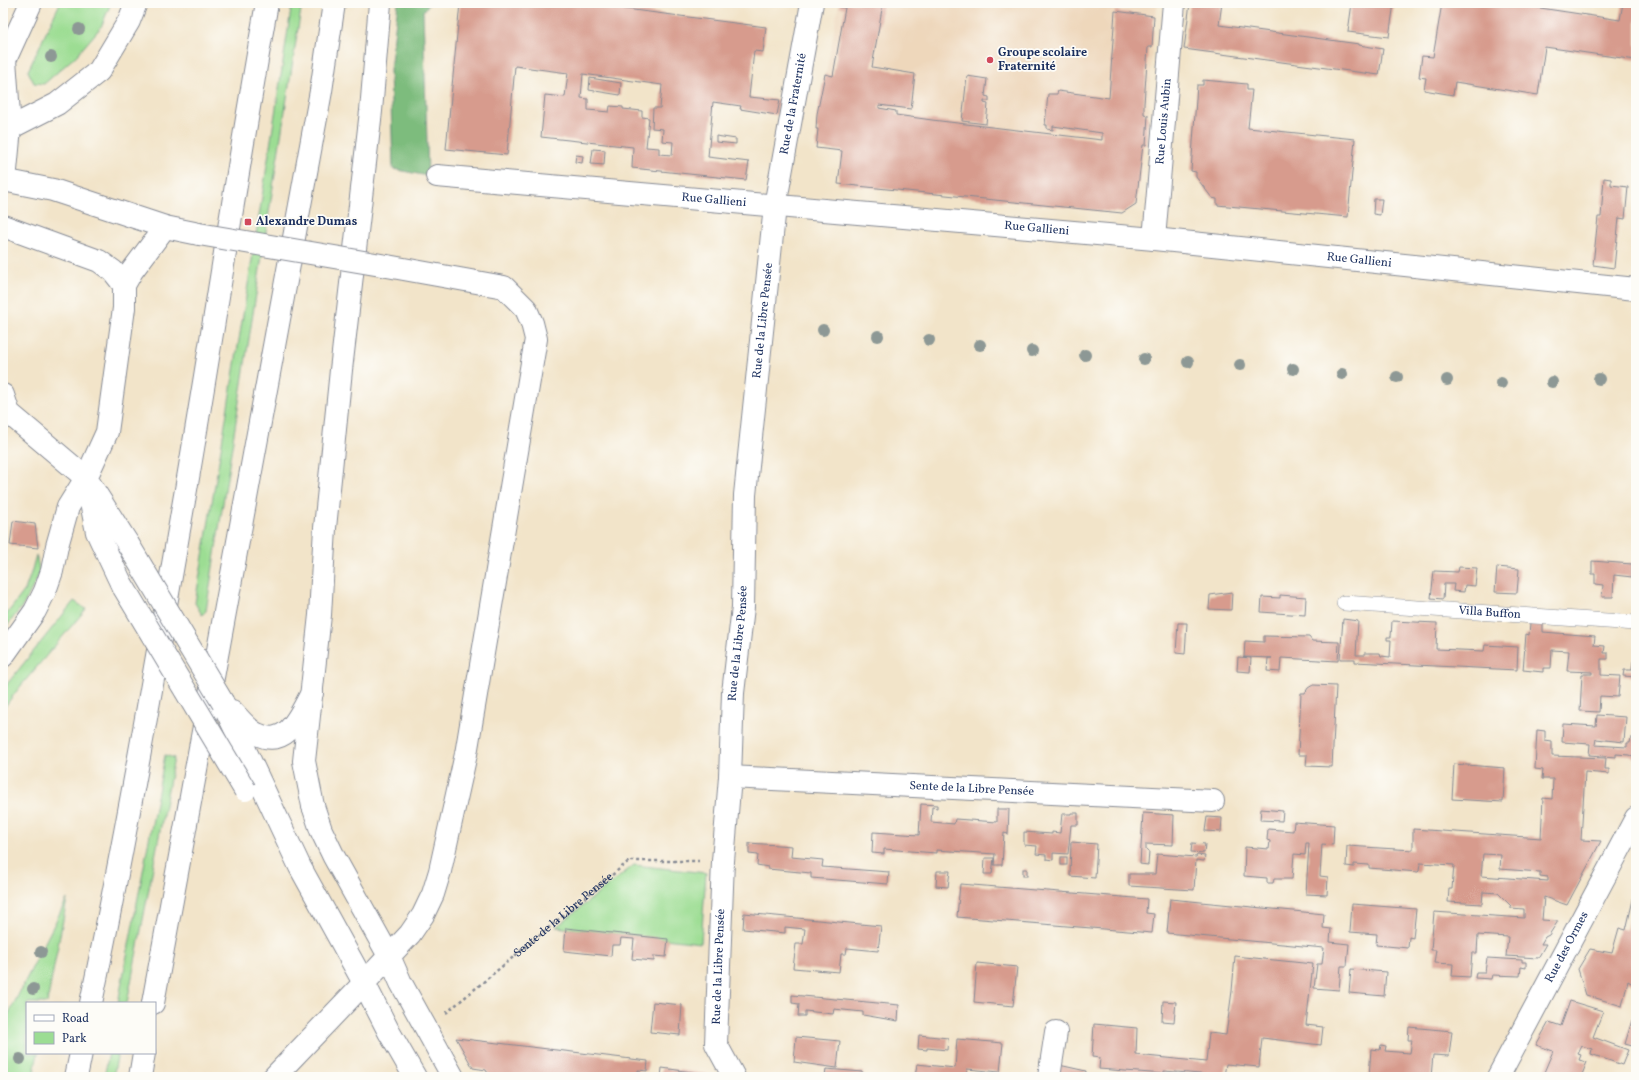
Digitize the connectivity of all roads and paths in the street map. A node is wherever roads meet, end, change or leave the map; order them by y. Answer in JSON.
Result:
{"nodes":[{"id":1,"x":31,"y":3,"type":"edge"},
{"id":2,"x":136,"y":3,"type":"edge"},
{"id":3,"x":267,"y":3,"type":"edge"},
{"id":4,"x":334,"y":3,"type":"edge"},
{"id":5,"x":380,"y":3,"type":"edge"},
{"id":6,"x":812,"y":3,"type":"edge"},
{"id":7,"x":1174,"y":3,"type":"edge"},
{"id":8,"x":10,"y":128,"type":"junction"},
{"id":9,"x":437,"y":176,"type":"dead end"},
{"id":10,"x":4,"y":181,"type":"edge"},
{"id":11,"x":775,"y":206,"type":"junction"},
{"id":12,"x":3,"y":226,"type":"edge"},
{"id":13,"x":165,"y":227,"type":"junction"},
{"id":14,"x":1154,"y":239,"type":"junction"},
{"id":15,"x":124,"y":285,"type":"junction"},
{"id":16,"x":1636,"y":289,"type":"edge"},
{"id":17,"x":3,"y":396,"type":"edge"},
{"id":18,"x":86,"y":478,"type":"junction"},
{"id":19,"x":1344,"y":603,"type":"dead end"},
{"id":20,"x":1636,"y":622,"type":"edge"},
{"id":21,"x":3,"y":656,"type":"edge"},
{"id":22,"x":312,"y":693,"type":"junction"},
{"id":23,"x":223,"y":702,"type":"junction"},
{"id":24,"x":730,"y":777,"type":"junction"},
{"id":25,"x":1213,"y":801,"type":"dead end"},
{"id":26,"x":1636,"y":818,"type":"edge"},
{"id":27,"x":723,"y":861,"type":"junction"},
{"id":28,"x":300,"y":867,"type":"junction"},
{"id":29,"x":389,"y":956,"type":"junction"},
{"id":30,"x":364,"y":983,"type":"junction"},
{"id":31,"x":91,"y":1002,"type":"edge"},
{"id":32,"x":153,"y":1002,"type":"edge"},
{"id":33,"x":426,"y":1027,"type":"junction"},
{"id":34,"x":1056,"y":1032,"type":"dead end"},
{"id":35,"x":81,"y":1054,"type":"edge"},
{"id":36,"x":144,"y":1054,"type":"edge"},
{"id":37,"x":76,"y":1077,"type":"edge"},
{"id":38,"x":140,"y":1077,"type":"edge"},
{"id":39,"x":274,"y":1077,"type":"edge"},
{"id":40,"x":415,"y":1077,"type":"edge"},
{"id":41,"x":453,"y":1077,"type":"edge"},
{"id":42,"x":734,"y":1077,"type":"edge"},
{"id":43,"x":1049,"y":1077,"type":"edge"},
{"id":44,"x":1498,"y":1077,"type":"edge"}],
"edges":[{"from":1,"to":8,"type":"main road"},
{"from":2,"to":8,"type":"main road"},
{"from":3,"to":31,"type":"main road"},
{"from":4,"to":32,"type":"main road"},
{"from":5,"to":22,"type":"main road"},
{"from":6,"to":11,"type":"main road","name":"Rue de la Fraternité"},
{"from":7,"to":14,"type":"main road","name":"Rue Louis Aubin"},
{"from":8,"to":10,"type":"main road"},
{"from":9,"to":11,"type":"main road","name":"Rue Gallieni"},
{"from":10,"to":13,"type":"main road"},
{"from":11,"to":14,"type":"main road","name":"Rue Gallieni"},
{"from":11,"to":24,"type":"main road","name":"Rue de la Libre Pensée"},
{"from":12,"to":15,"type":"main road"},
{"from":13,"to":15,"type":"main road"},
{"from":13,"to":29,"type":"main road","bridge":true},
{"from":14,"to":16,"type":"main road","name":"Rue Gallieni"},
{"from":15,"to":18,"type":"main road"},
{"from":17,"to":18,"type":"main road"},
{"from":18,"to":21,"type":"main road"},
{"from":18,"to":23,"type":"main road","bridge":true},
{"from":18,"to":28,"type":"main road","bridge":true},
{"from":19,"to":20,"type":"lane","name":"Villa Buffon"},
{"from":22,"to":23,"type":"main road"},
{"from":22,"to":29,"type":"main road"},
{"from":23,"to":28,"type":"main road"},
{"from":24,"to":25,"type":"main road","name":"Sente de la Libre Pensée"},
{"from":24,"to":27,"type":"main road","name":"Rue de la Libre Pensée"},
{"from":26,"to":44,"type":"main road","name":"Rue des Ormes"},
{"from":27,"to":33,"type":"path","name":"Sente de la Libre Pensée"},
{"from":27,"to":42,"type":"main road","name":"Rue de la Libre Pensée"},
{"from":28,"to":30,"type":"main road"},
{"from":29,"to":30,"type":"main road"},
{"from":29,"to":33,"type":"main road"},
{"from":30,"to":39,"type":"main road"},
{"from":30,"to":40,"type":"main road"},
{"from":33,"to":41,"type":"main road"},
{"from":34,"to":43,"type":"main road"},
{"from":35,"to":37,"type":"main road"},
{"from":36,"to":38,"type":"main road"}]}
